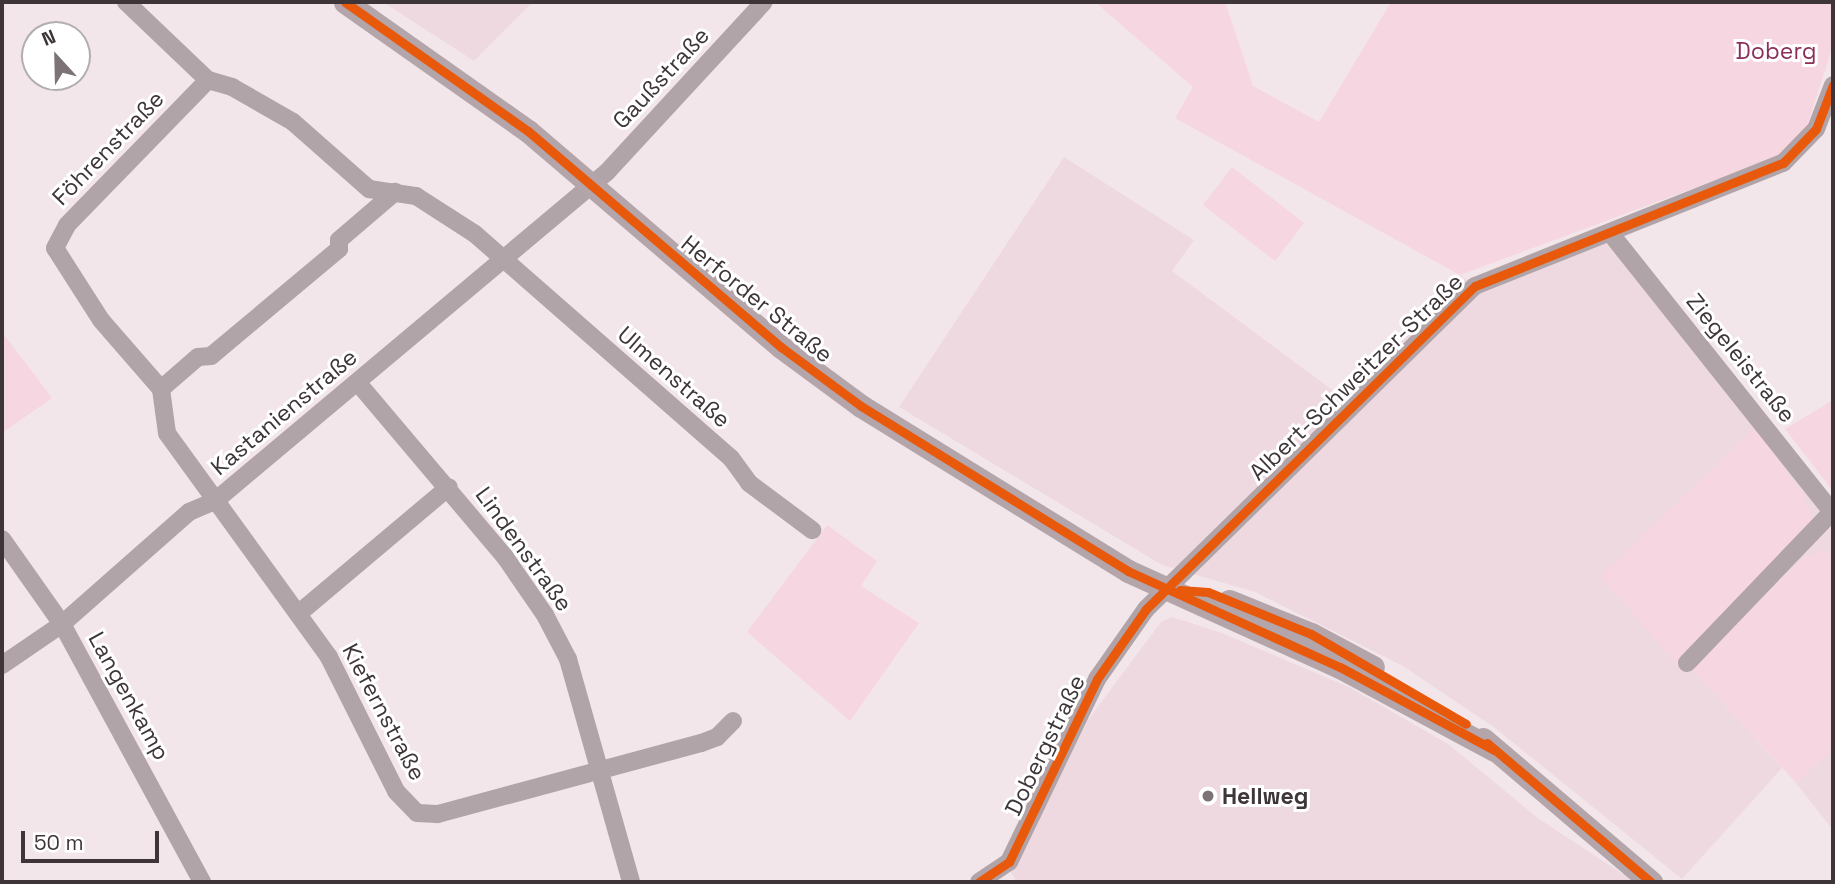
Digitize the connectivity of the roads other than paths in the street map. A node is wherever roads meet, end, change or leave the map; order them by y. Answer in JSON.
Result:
{"nodes":[{"id":1,"x":126,"y":2,"type":"edge"},
{"id":2,"x":345,"y":2,"type":"edge"},
{"id":3,"x":764,"y":2,"type":"edge"},
{"id":4,"x":208,"y":80,"type":"junction"},
{"id":5,"x":1833,"y":85,"type":"edge"},
{"id":6,"x":591,"y":185,"type":"junction"},
{"id":7,"x":395,"y":192,"type":"junction"},
{"id":8,"x":1611,"y":234,"type":"junction"},
{"id":9,"x":502,"y":262,"type":"junction"},
{"id":10,"x":358,"y":383,"type":"junction"},
{"id":11,"x":161,"y":389,"type":"junction"},
{"id":12,"x":449,"y":487,"type":"junction"},
{"id":13,"x":215,"y":501,"type":"junction"},
{"id":14,"x":1833,"y":513,"type":"edge"},
{"id":15,"x":812,"y":530,"type":"dead end"},
{"id":16,"x":2,"y":539,"type":"edge"},
{"id":17,"x":1170,"y":590,"type":"junction"},
{"id":18,"x":298,"y":614,"type":"junction"},
{"id":19,"x":62,"y":624,"type":"junction"},
{"id":20,"x":1687,"y":663,"type":"dead end"},
{"id":21,"x":2,"y":665,"type":"edge"},
{"id":22,"x":733,"y":721,"type":"dead end"},
{"id":23,"x":601,"y":772,"type":"junction"},
{"id":24,"x":202,"y":882,"type":"edge"},
{"id":25,"x":631,"y":882,"type":"edge"},
{"id":26,"x":979,"y":882,"type":"edge"},
{"id":27,"x":1651,"y":882,"type":"edge"}],
"edges":[{"from":1,"to":4,"type":"street"},
{"from":2,"to":6,"type":"main road","name":"Herforder Straße"},
{"from":3,"to":6,"type":"street","name":"Gaußstraße"},
{"from":4,"to":7,"type":"street"},
{"from":4,"to":11,"type":"street","name":"Föhrenstraße"},
{"from":5,"to":8,"type":"street","name":"Albert-Schweitzer-Straße"},
{"from":6,"to":9,"type":"street","name":"Kastanienstraße"},
{"from":6,"to":17,"type":"main road","name":"Herforder Straße"},
{"from":7,"to":9,"type":"street"},
{"from":7,"to":11,"type":"street"},
{"from":8,"to":14,"type":"street","name":"Ziegeleistraße"},
{"from":8,"to":17,"type":"street","name":"Albert-Schweitzer-Straße"},
{"from":9,"to":10,"type":"street","name":"Kastanienstraße"},
{"from":9,"to":15,"type":"street","name":"Ulmenstraße"},
{"from":10,"to":12,"type":"street","name":"Lindenstraße"},
{"from":10,"to":13,"type":"street","name":"Kastanienstraße"},
{"from":11,"to":13,"type":"street"},
{"from":12,"to":18,"type":"street"},
{"from":12,"to":23,"type":"street","name":"Lindenstraße"},
{"from":13,"to":18,"type":"street","name":"Kiefernstraße"},
{"from":13,"to":19,"type":"street","name":"Kastanienstraße"},
{"from":14,"to":20,"type":"street","name":"Ziegeleistraße"},
{"from":16,"to":19,"type":"street","name":"Langenkamp"},
{"from":17,"to":26,"type":"street","name":"Dobergstraße"},
{"from":17,"to":27,"type":"main road","name":"Herforder Straße"},
{"from":18,"to":23,"type":"street","name":"Kiefernstraße"},
{"from":19,"to":21,"type":"street","name":"Kastanienstraße"},
{"from":19,"to":24,"type":"street","name":"Langenkamp"},
{"from":22,"to":23,"type":"street"},
{"from":23,"to":25,"type":"street","name":"Lindenstraße"}]}
